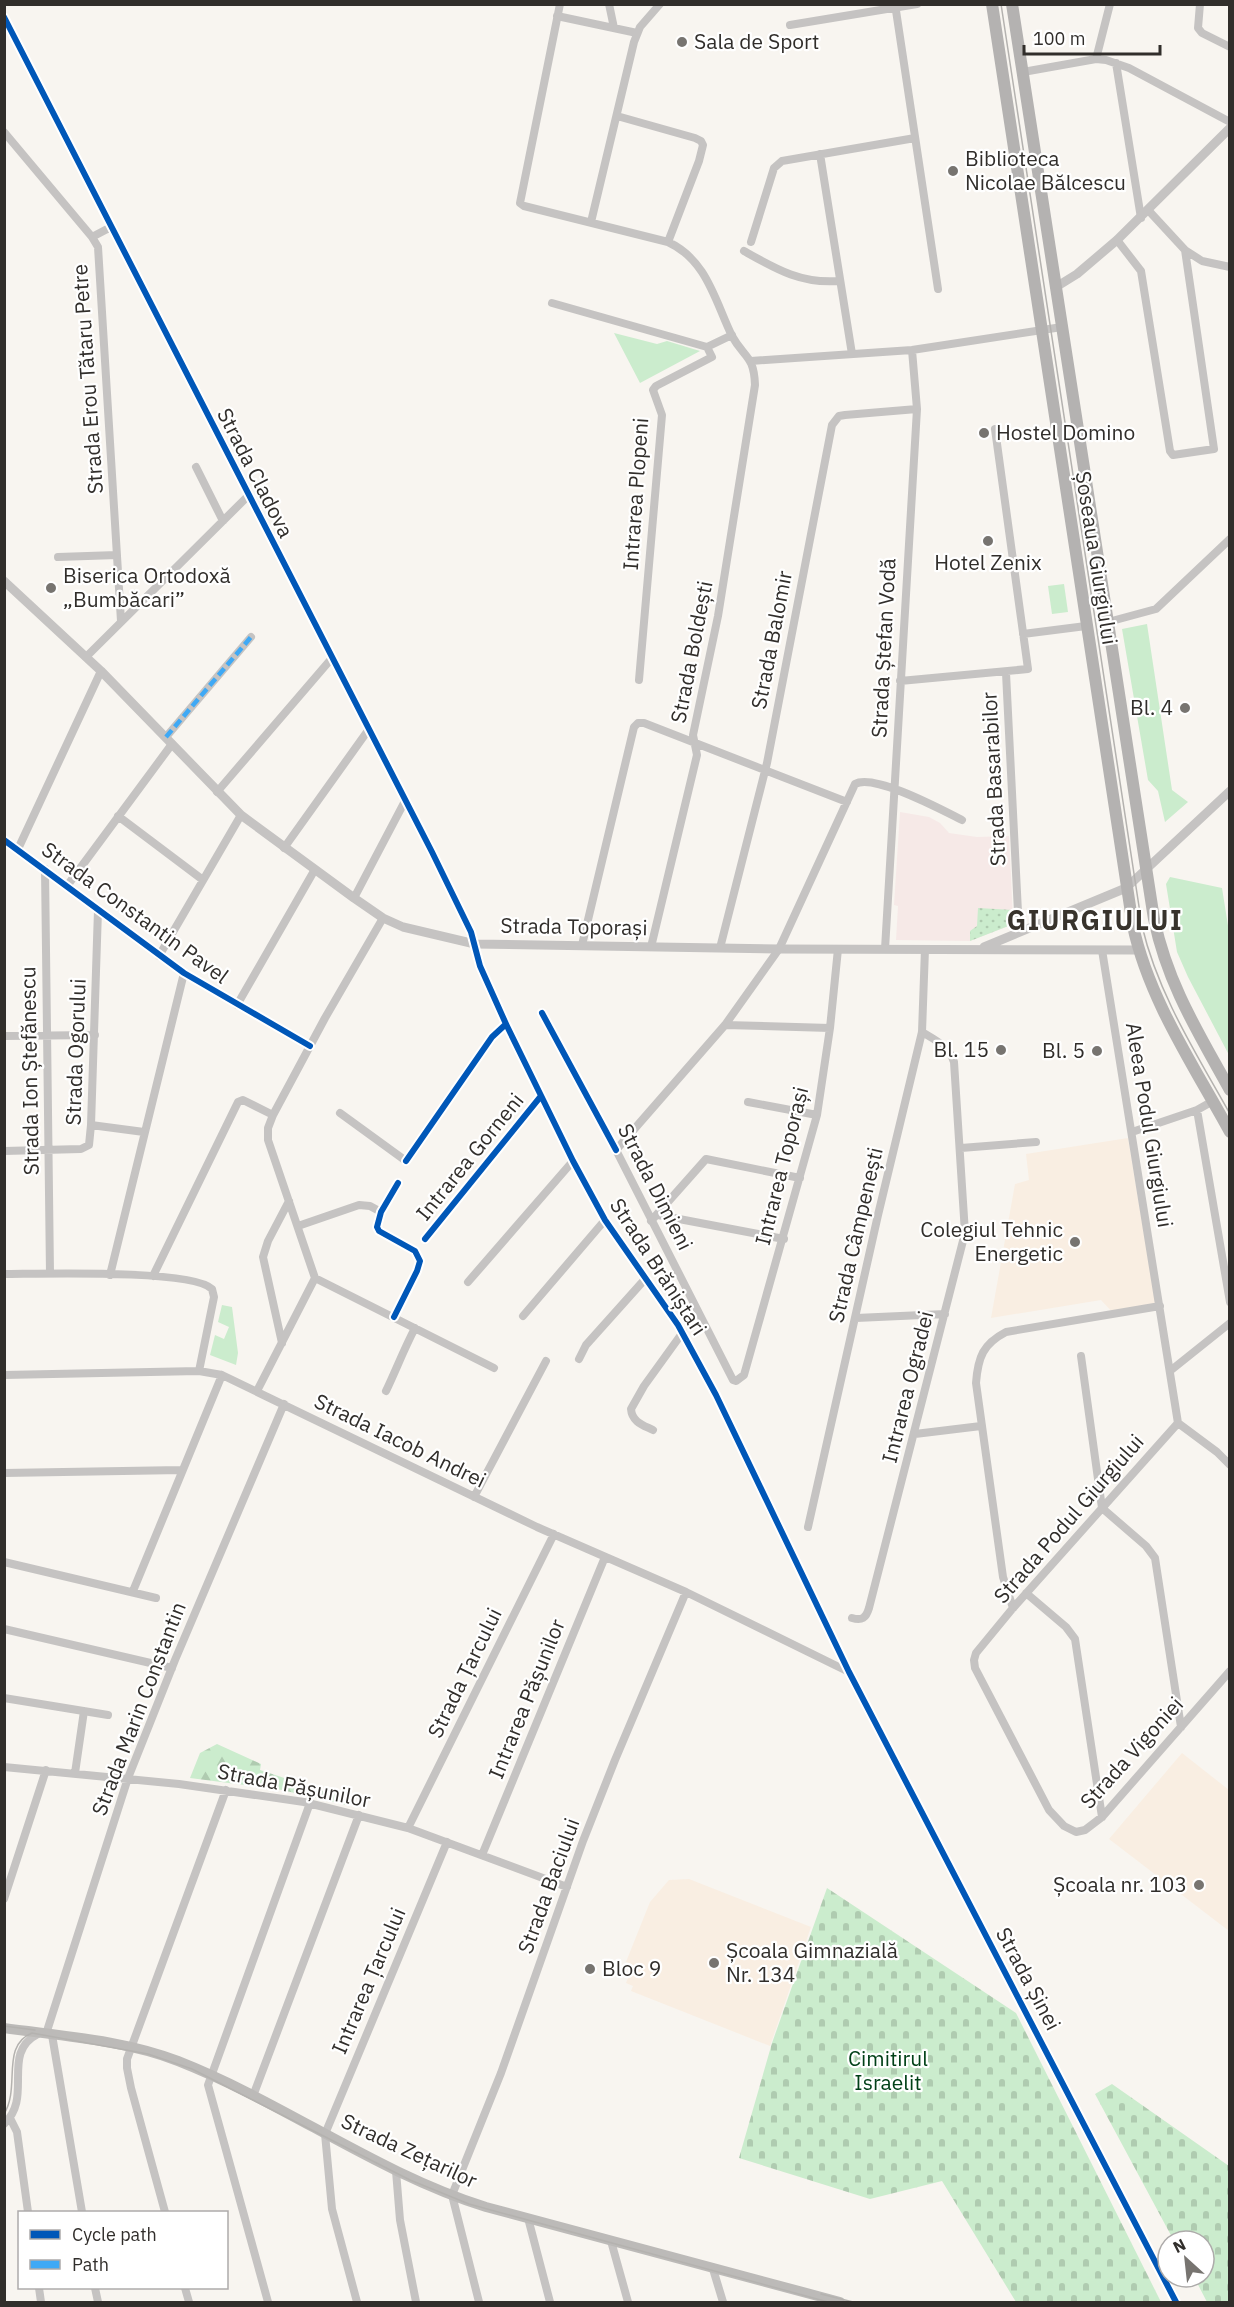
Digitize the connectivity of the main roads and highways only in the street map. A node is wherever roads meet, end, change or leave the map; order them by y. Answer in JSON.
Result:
{"nodes":[{"id":1,"x":992,"y":4,"type":"edge"},
{"id":2,"x":1012,"y":4,"type":"edge"},
{"id":3,"x":1230,"y":1090,"type":"edge"},
{"id":4,"x":1230,"y":1132,"type":"edge"},
{"id":5,"x":4,"y":2028,"type":"edge"},
{"id":6,"x":840,"y":2302,"type":"edge"}],
"edges":[{"from":1,"to":4,"type":"main road","name":"Șoseaua Giurgiului"},
{"from":2,"to":3,"type":"main road","name":"Șoseaua Giurgiului"},
{"from":5,"to":6,"type":"main road","name":"Strada Zețarilor"}]}
